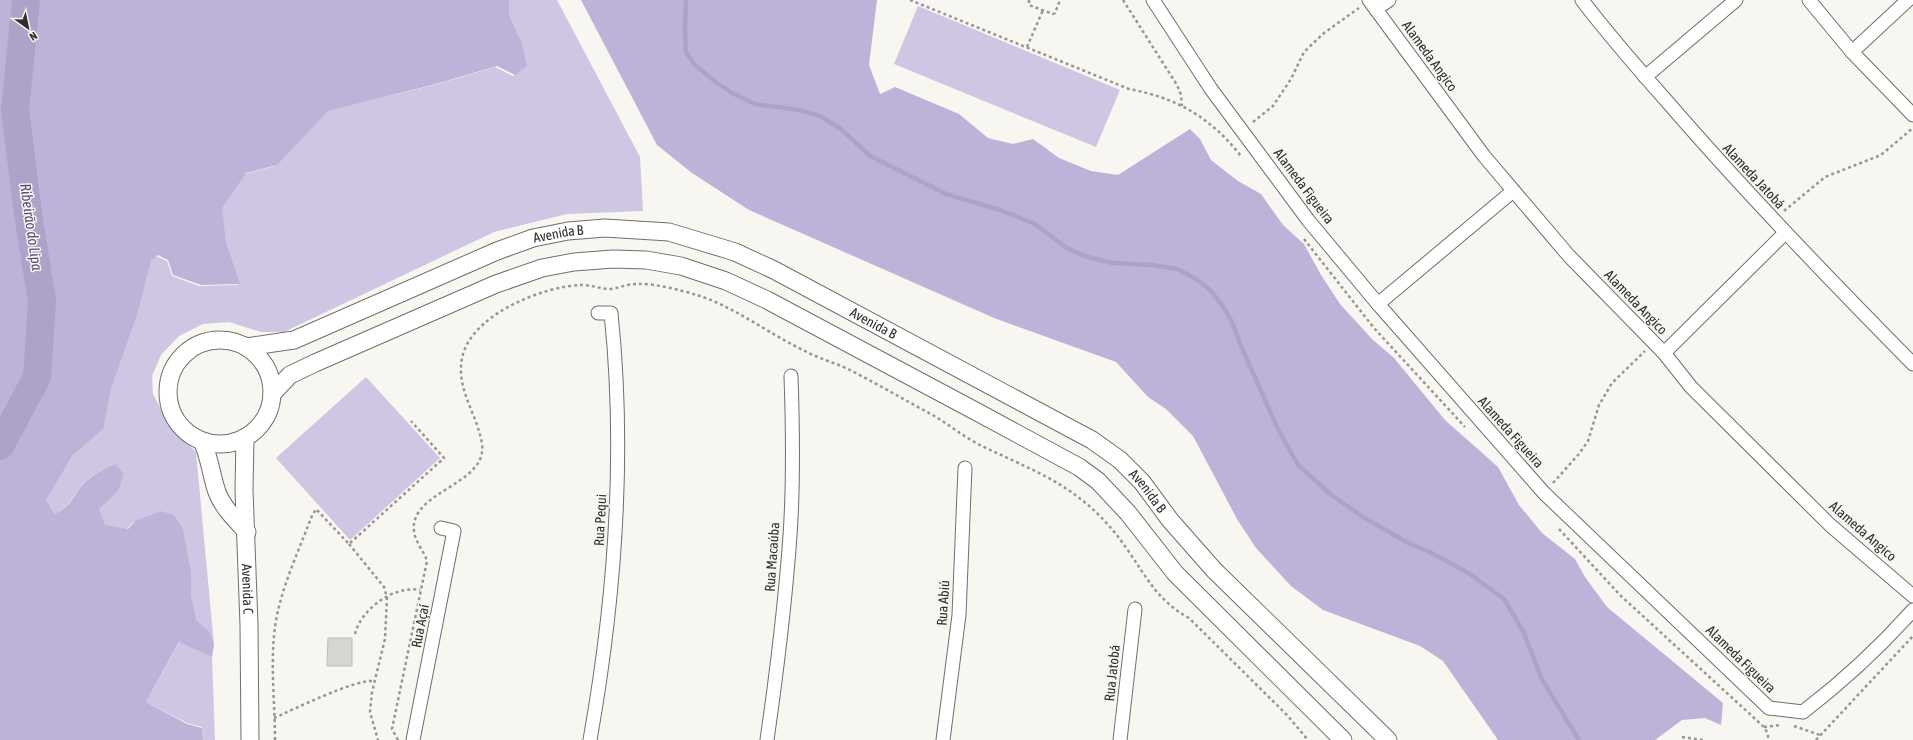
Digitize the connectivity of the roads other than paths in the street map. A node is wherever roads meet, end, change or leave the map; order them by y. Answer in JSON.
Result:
{"nodes":[{"id":1,"x":1153,"y":0,"type":"edge"},
{"id":2,"x":1388,"y":0,"type":"edge"},
{"id":3,"x":1582,"y":0,"type":"edge"},
{"id":4,"x":1736,"y":0,"type":"edge"},
{"id":5,"x":1808,"y":0,"type":"edge"},
{"id":6,"x":1908,"y":0,"type":"edge"},
{"id":7,"x":1372,"y":3,"type":"edge"},
{"id":8,"x":1852,"y":52,"type":"junction"},
{"id":9,"x":1645,"y":77,"type":"junction"},
{"id":10,"x":1912,"y":112,"type":"edge"},
{"id":11,"x":1513,"y":191,"type":"junction"},
{"id":12,"x":1785,"y":233,"type":"junction"},
{"id":13,"x":1378,"y":304,"type":"junction"},
{"id":14,"x":598,"y":313,"type":"dead end"},
{"id":15,"x":246,"y":347,"type":"junction"},
{"id":16,"x":1664,"y":354,"type":"junction"},
{"id":17,"x":1913,"y":364,"type":"edge"},
{"id":18,"x":791,"y":376,"type":"dead end"},
{"id":19,"x":272,"y":394,"type":"junction"},
{"id":20,"x":245,"y":438,"type":"junction"},
{"id":21,"x":202,"y":441,"type":"junction"},
{"id":22,"x":965,"y":468,"type":"dead end"},
{"id":23,"x":441,"y":528,"type":"dead end"},
{"id":24,"x":247,"y":532,"type":"junction"},
{"id":25,"x":1913,"y":596,"type":"edge"},
{"id":26,"x":1135,"y":609,"type":"dead end"},
{"id":27,"x":1913,"y":610,"type":"edge"},
{"id":28,"x":250,"y":740,"type":"edge"},
{"id":29,"x":413,"y":740,"type":"edge"},
{"id":30,"x":590,"y":740,"type":"edge"},
{"id":31,"x":767,"y":740,"type":"edge"},
{"id":32,"x":943,"y":740,"type":"edge"},
{"id":33,"x":1120,"y":740,"type":"edge"},
{"id":34,"x":1342,"y":740,"type":"edge"},
{"id":35,"x":1388,"y":740,"type":"edge"}],
"edges":[{"from":1,"to":13,"type":"street","name":"Alameda Figueira"},
{"from":2,"to":7,"type":"street"},
{"from":3,"to":9,"type":"street","name":"Alameda Jatobá"},
{"from":4,"to":9,"type":"street"},
{"from":5,"to":8,"type":"street"},
{"from":6,"to":8,"type":"street"},
{"from":7,"to":11,"type":"street","name":"Alameda Angico"},
{"from":8,"to":10,"type":"street"},
{"from":9,"to":12,"type":"street","name":"Alameda Jatobá"},
{"from":11,"to":13,"type":"street"},
{"from":11,"to":16,"type":"street","name":"Alameda Angico"},
{"from":12,"to":16,"type":"street"},
{"from":12,"to":17,"type":"street","name":"Alameda Jatobá"},
{"from":13,"to":27,"type":"street","name":"Alameda Figueira"},
{"from":14,"to":30,"type":"street","name":"Rua Pequi"},
{"from":15,"to":19,"type":"street"},
{"from":15,"to":21,"type":"street"},
{"from":15,"to":35,"type":"street","name":"Avenida B"},
{"from":16,"to":25,"type":"street","name":"Alameda Angico"},
{"from":18,"to":31,"type":"street","name":"Rua Macaúba"},
{"from":19,"to":20,"type":"street"},
{"from":19,"to":34,"type":"street","name":"Avenida B"},
{"from":20,"to":21,"type":"street"},
{"from":20,"to":24,"type":"street","name":"Avenida C"},
{"from":21,"to":24,"type":"street"},
{"from":22,"to":32,"type":"street","name":"Rua Abiú"},
{"from":23,"to":29,"type":"street","name":"Rua Açaí"},
{"from":24,"to":28,"type":"street","name":"Avenida C"},
{"from":26,"to":33,"type":"street","name":"Rua Jatobá"}]}
